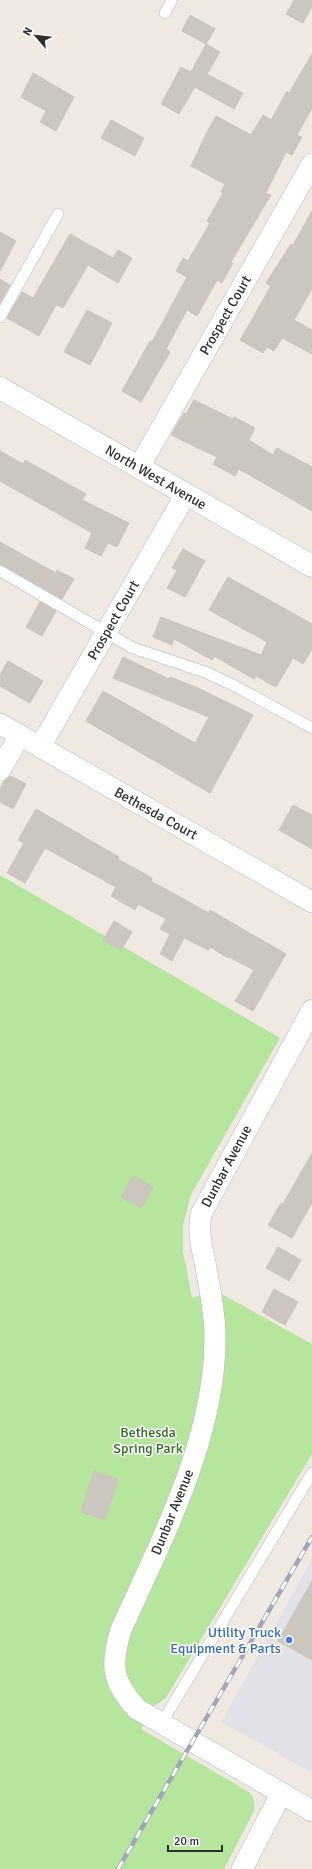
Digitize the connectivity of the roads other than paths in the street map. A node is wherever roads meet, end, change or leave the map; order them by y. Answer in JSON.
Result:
{"nodes":[{"id":1,"x":172,"y":0,"type":"edge"},
{"id":2,"x":165,"y":13,"type":"dead end"},
{"id":3,"x":312,"y":164,"type":"edge"},
{"id":4,"x":58,"y":214,"type":"dead end"},
{"id":5,"x":0,"y":316,"type":"edge"},
{"id":6,"x":0,"y":388,"type":"edge"},
{"id":7,"x":139,"y":467,"type":"junction"},
{"id":8,"x":186,"y":494,"type":"junction"},
{"id":9,"x":312,"y":564,"type":"edge"},
{"id":10,"x":0,"y":571,"type":"edge"},
{"id":11,"x":106,"y":632,"type":"junction"},
{"id":12,"x":0,"y":724,"type":"edge"},
{"id":13,"x":312,"y":728,"type":"edge"},
{"id":14,"x":20,"y":735,"type":"junction"},
{"id":15,"x":40,"y":747,"type":"junction"},
{"id":16,"x":0,"y":770,"type":"edge"},
{"id":17,"x":312,"y":902,"type":"edge"},
{"id":18,"x":312,"y":1010,"type":"edge"},
{"id":19,"x":312,"y":1474,"type":"edge"},
{"id":20,"x":161,"y":1724,"type":"junction"},
{"id":21,"x":281,"y":1794,"type":"junction"},
{"id":22,"x":312,"y":1811,"type":"edge"},
{"id":23,"x":242,"y":1869,"type":"edge"}],
"edges":[{"from":1,"to":2,"type":"lane"},
{"from":3,"to":7,"type":"street","name":"Prospect Court"},
{"from":4,"to":5,"type":"lane"},
{"from":6,"to":7,"type":"street","name":"North West Avenue"},
{"from":7,"to":8,"type":"street","name":"North West Avenue"},
{"from":8,"to":9,"type":"street","name":"North West Avenue"},
{"from":8,"to":11,"type":"street","name":"Prospect Court"},
{"from":10,"to":11,"type":"lane"},
{"from":11,"to":13,"type":"lane"},
{"from":11,"to":15,"type":"street","name":"Prospect Court"},
{"from":12,"to":14,"type":"street","name":"Bethesda Court"},
{"from":14,"to":15,"type":"street","name":"Bethesda Court"},
{"from":14,"to":16,"type":"street"},
{"from":15,"to":17,"type":"street","name":"Bethesda Court"},
{"from":18,"to":20,"type":"street","name":"Dunbar Avenue"},
{"from":19,"to":20,"type":"lane"},
{"from":20,"to":21,"type":"street","name":"Dunbar Avenue"},
{"from":21,"to":22,"type":"street","name":"Dunbar Avenue"},
{"from":21,"to":23,"type":"street"}]}
